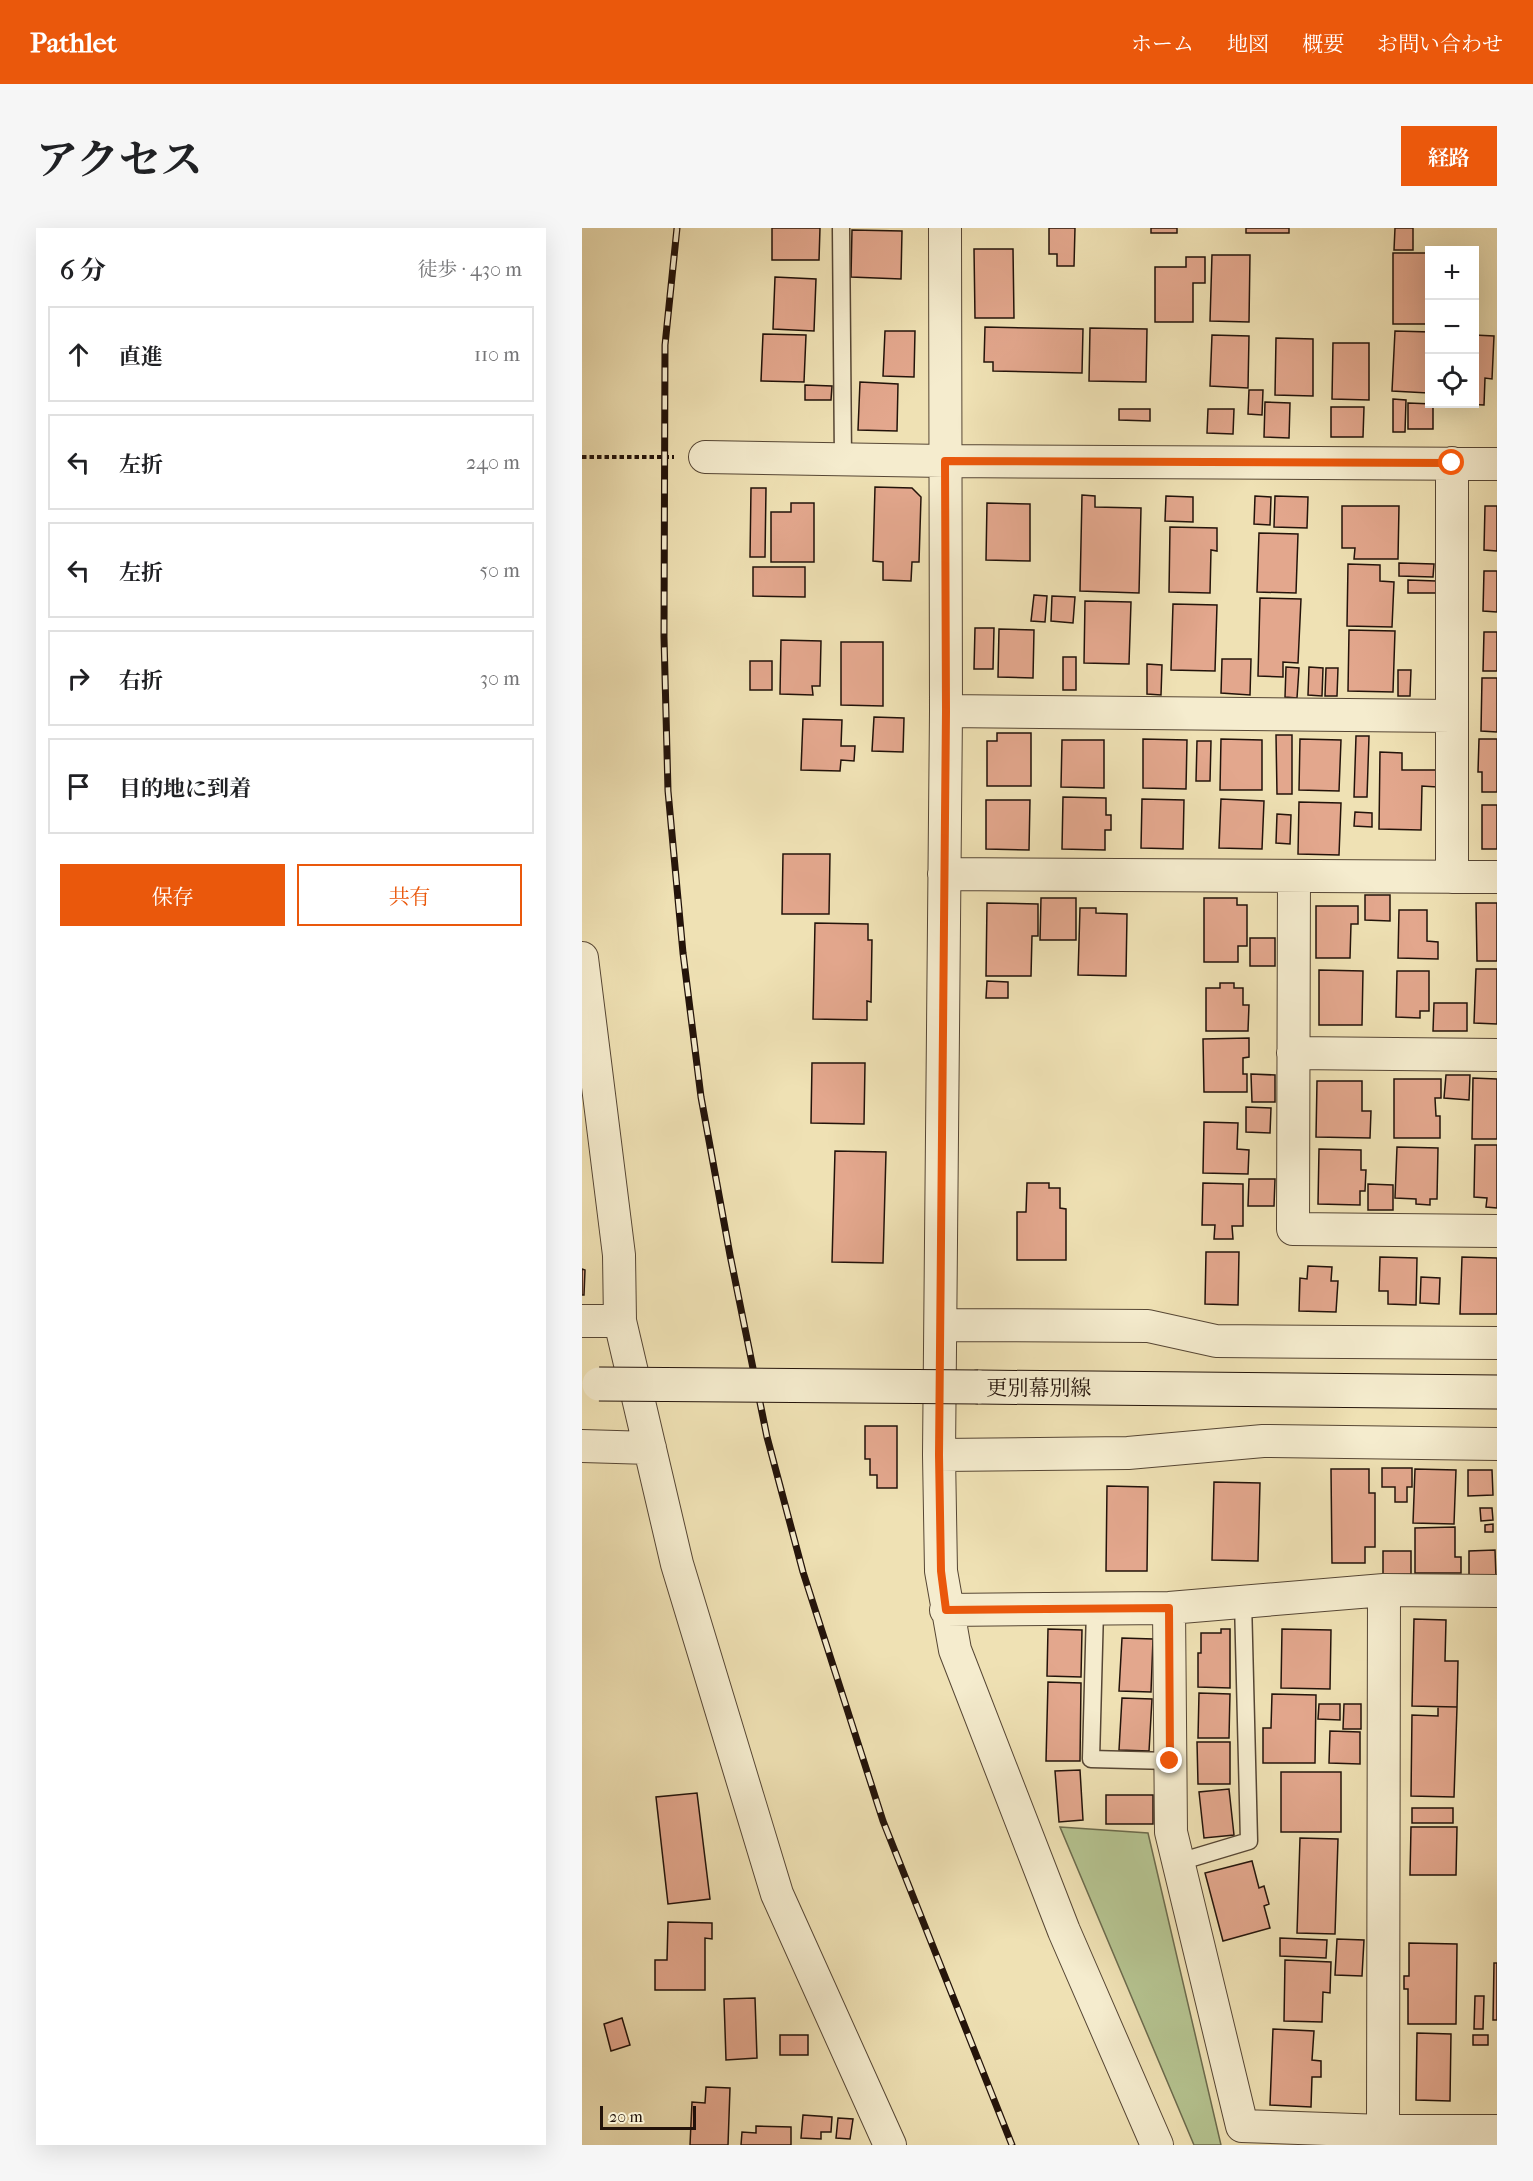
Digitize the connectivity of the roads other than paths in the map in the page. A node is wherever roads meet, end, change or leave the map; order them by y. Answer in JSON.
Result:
{"nodes":[{"id":1,"x":842,"y":228,"type":"edge"},
{"id":2,"x":945,"y":228,"type":"edge"},
{"id":3,"x":705,"y":457,"type":"road end"},
{"id":4,"x":843,"y":459,"type":"junction"},
{"id":5,"x":945,"y":461,"type":"junction"},
{"id":6,"x":1452,"y":463,"type":"junction"},
{"id":7,"x":1497,"y":464,"type":"edge"},
{"id":8,"x":946,"y":711,"type":"junction"},
{"id":9,"x":1451,"y":716,"type":"junction"},
{"id":10,"x":944,"y":874,"type":"junction"},
{"id":11,"x":1294,"y":876,"type":"junction"},
{"id":12,"x":1497,"y":876,"type":"edge"},
{"id":13,"x":1452,"y":877,"type":"junction"},
{"id":14,"x":582,"y":958,"type":"edge"},
{"id":15,"x":1293,"y":1053,"type":"junction"},
{"id":16,"x":1497,"y":1055,"type":"edge"},
{"id":17,"x":1497,"y":1231,"type":"edge"},
{"id":18,"x":582,"y":1321,"type":"edge"},
{"id":19,"x":620,"y":1321,"type":"junction"},
{"id":20,"x":941,"y":1325,"type":"junction"},
{"id":21,"x":1497,"y":1343,"type":"edge"},
{"id":22,"x":590,"y":1384,"type":"edge"},
{"id":23,"x":1497,"y":1392,"type":"edge"},
{"id":24,"x":1497,"y":1444,"type":"edge"},
{"id":25,"x":582,"y":1446,"type":"edge"},
{"id":26,"x":650,"y":1448,"type":"junction"},
{"id":27,"x":939,"y":1455,"type":"junction"},
{"id":28,"x":1384,"y":1590,"type":"junction"},
{"id":29,"x":1497,"y":1590,"type":"edge"},
{"id":30,"x":1243,"y":1601,"type":"junction"},
{"id":31,"x":1169,"y":1608,"type":"junction"},
{"id":32,"x":1095,"y":1609,"type":"junction"},
{"id":33,"x":946,"y":1610,"type":"junction"},
{"id":34,"x":1170,"y":1761,"type":"junction"},
{"id":35,"x":1179,"y":1862,"type":"junction"},
{"id":36,"x":1383,"y":2131,"type":"junction"},
{"id":37,"x":1497,"y":2131,"type":"edge"},
{"id":38,"x":890,"y":2145,"type":"edge"},
{"id":39,"x":1156,"y":2145,"type":"edge"}],
"edges":[{"from":1,"to":4,"type":"lane"},
{"from":2,"to":5,"type":"street"},
{"from":3,"to":4,"type":"street"},
{"from":4,"to":5,"type":"street"},
{"from":5,"to":6,"type":"street"},
{"from":5,"to":8,"type":"street"},
{"from":6,"to":7,"type":"street"},
{"from":6,"to":9,"type":"street"},
{"from":8,"to":9,"type":"street"},
{"from":8,"to":10,"type":"street"},
{"from":9,"to":13,"type":"street"},
{"from":10,"to":11,"type":"street"},
{"from":10,"to":20,"type":"street"},
{"from":11,"to":13,"type":"street"},
{"from":11,"to":15,"type":"street"},
{"from":12,"to":13,"type":"street"},
{"from":14,"to":19,"type":"street"},
{"from":15,"to":16,"type":"street"},
{"from":15,"to":17,"type":"street"},
{"from":18,"to":19,"type":"street"},
{"from":19,"to":26,"type":"street"},
{"from":20,"to":21,"type":"street"},
{"from":20,"to":27,"type":"street"},
{"from":22,"to":23,"type":"main road","name":"更別幕別線","bridge":true},
{"from":24,"to":27,"type":"street"},
{"from":25,"to":26,"type":"street"},
{"from":26,"to":38,"type":"street"},
{"from":27,"to":33,"type":"street"},
{"from":28,"to":29,"type":"street"},
{"from":28,"to":30,"type":"street"},
{"from":28,"to":36,"type":"street"},
{"from":30,"to":31,"type":"street"},
{"from":30,"to":35,"type":"lane"},
{"from":31,"to":32,"type":"street"},
{"from":31,"to":34,"type":"street"},
{"from":32,"to":33,"type":"street"},
{"from":32,"to":34,"type":"lane"},
{"from":33,"to":39,"type":"street"},
{"from":34,"to":35,"type":"street"},
{"from":35,"to":36,"type":"street"},
{"from":36,"to":37,"type":"street"}]}
